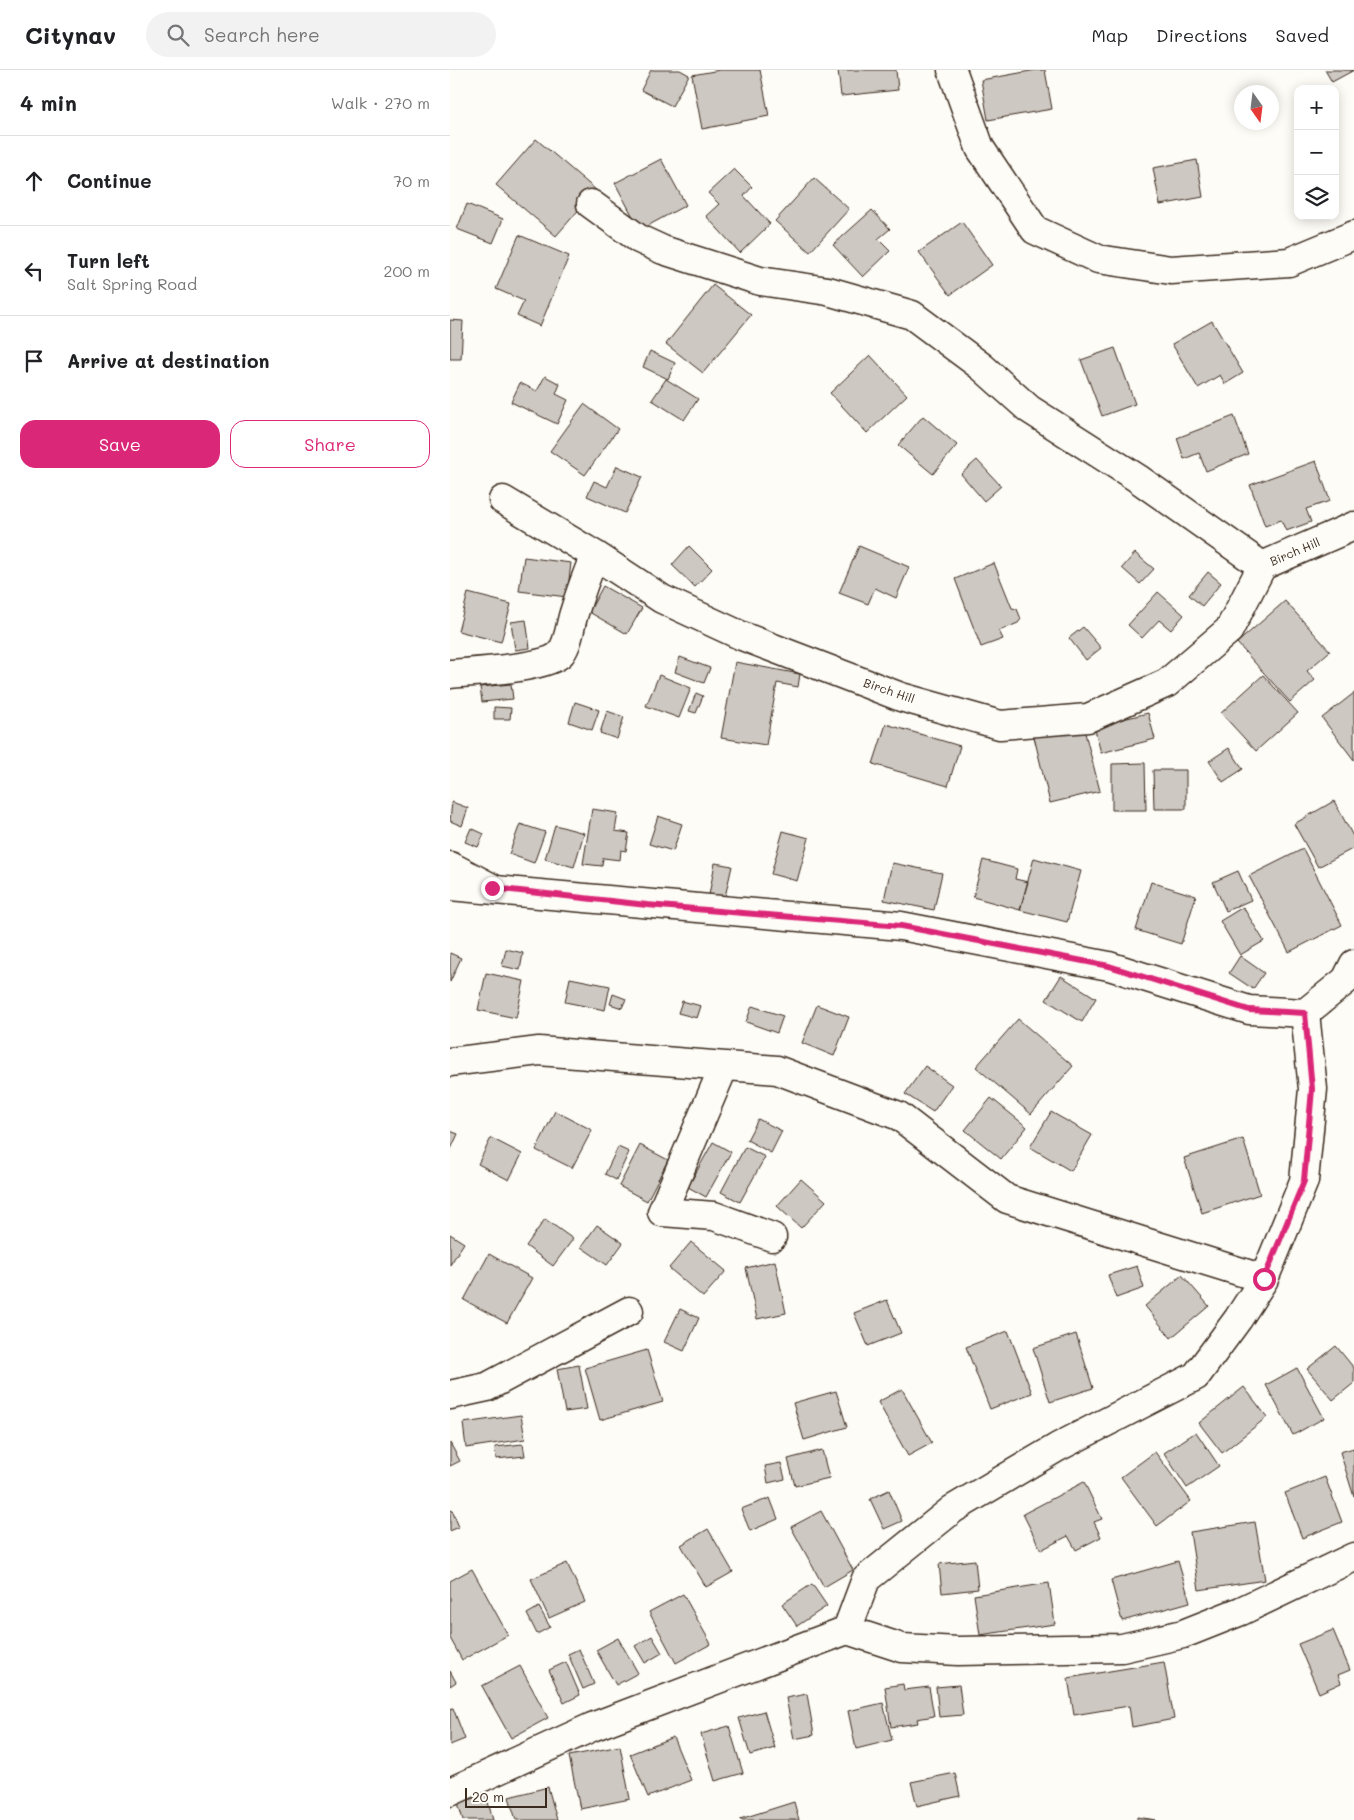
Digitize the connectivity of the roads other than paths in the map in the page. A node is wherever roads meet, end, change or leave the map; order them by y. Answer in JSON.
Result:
{"nodes":[{"id":1,"x":952,"y":70,"type":"edge"},
{"id":2,"x":590,"y":204,"type":"dead end"},
{"id":3,"x":1354,"y":235,"type":"edge"},
{"id":4,"x":503,"y":500,"type":"dead end"},
{"id":5,"x":1354,"y":526,"type":"edge"},
{"id":6,"x":594,"y":555,"type":"junction"},
{"id":7,"x":1262,"y":566,"type":"junction"},
{"id":8,"x":450,"y":674,"type":"edge"},
{"id":9,"x":450,"y":866,"type":"edge"},
{"id":10,"x":450,"y":886,"type":"edge"},
{"id":11,"x":492,"y":888,"type":"junction"},
{"id":12,"x":1354,"y":964,"type":"edge"},
{"id":13,"x":1305,"y":1013,"type":"junction"},
{"id":14,"x":450,"y":1062,"type":"edge"},
{"id":15,"x":724,"y":1066,"type":"junction"},
{"id":16,"x":772,"y":1237,"type":"dead end"},
{"id":17,"x":1264,"y":1279,"type":"junction"},
{"id":18,"x":629,"y":1311,"type":"dead end"},
{"id":19,"x":450,"y":1396,"type":"edge"},
{"id":20,"x":1354,"y":1557,"type":"edge"},
{"id":21,"x":847,"y":1630,"type":"junction"},
{"id":22,"x":450,"y":1792,"type":"edge"}],
"edges":[{"from":1,"to":3,"type":"street"},
{"from":2,"to":7,"type":"street"},
{"from":4,"to":6,"type":"street","name":"Birch Hill"},
{"from":5,"to":7,"type":"street","name":"Birch Hill"},
{"from":6,"to":7,"type":"street","name":"Birch Hill"},
{"from":6,"to":8,"type":"street"},
{"from":9,"to":11,"type":"street"},
{"from":10,"to":11,"type":"street"},
{"from":11,"to":13,"type":"street"},
{"from":12,"to":13,"type":"street"},
{"from":13,"to":17,"type":"street"},
{"from":14,"to":15,"type":"street"},
{"from":15,"to":16,"type":"street"},
{"from":15,"to":17,"type":"street"},
{"from":17,"to":21,"type":"street"},
{"from":18,"to":19,"type":"street"},
{"from":20,"to":21,"type":"street"},
{"from":21,"to":22,"type":"street"}]}
